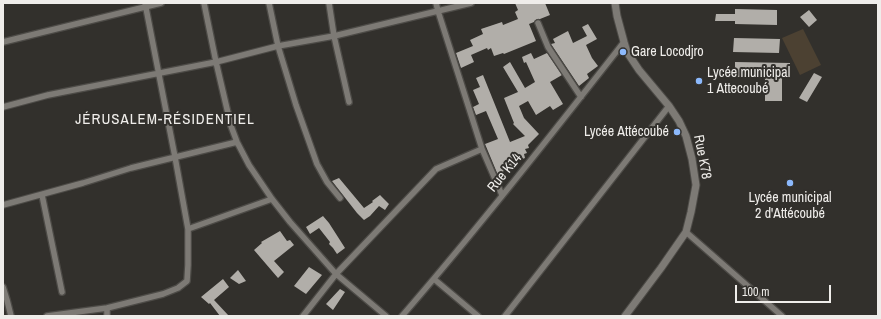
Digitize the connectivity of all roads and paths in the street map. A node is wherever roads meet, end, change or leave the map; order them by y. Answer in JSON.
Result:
{"nodes":[{"id":1,"x":161,"y":3,"type":"edge"},
{"id":2,"x":204,"y":3,"type":"edge"},
{"id":3,"x":269,"y":3,"type":"edge"},
{"id":4,"x":329,"y":3,"type":"edge"},
{"id":5,"x":436,"y":3,"type":"edge"},
{"id":6,"x":471,"y":3,"type":"edge"},
{"id":7,"x":615,"y":3,"type":"edge"},
{"id":8,"x":145,"y":5,"type":"edge"},
{"id":9,"x":438,"y":11,"type":"junction"},
{"id":10,"x":538,"y":23,"type":"dead end"},
{"id":11,"x":334,"y":36,"type":"junction"},
{"id":12,"x":3,"y":42,"type":"edge"},
{"id":13,"x":624,"y":42,"type":"junction"},
{"id":14,"x":278,"y":46,"type":"junction"},
{"id":15,"x":216,"y":62,"type":"junction"},
{"id":16,"x":158,"y":74,"type":"junction"},
{"id":17,"x":581,"y":97,"type":"junction"},
{"id":18,"x":349,"y":102,"type":"dead end"},
{"id":19,"x":3,"y":106,"type":"edge"},
{"id":20,"x":669,"y":106,"type":"junction"},
{"id":21,"x":237,"y":142,"type":"junction"},
{"id":22,"x":482,"y":148,"type":"junction"},
{"id":23,"x":175,"y":157,"type":"junction"},
{"id":24,"x":42,"y":194,"type":"junction"},
{"id":25,"x":502,"y":195,"type":"junction"},
{"id":26,"x":340,"y":198,"type":"dead end"},
{"id":27,"x":272,"y":199,"type":"junction"},
{"id":28,"x":3,"y":205,"type":"edge"},
{"id":29,"x":188,"y":229,"type":"junction"},
{"id":30,"x":686,"y":232,"type":"junction"},
{"id":31,"x":336,"y":274,"type":"junction"},
{"id":32,"x":434,"y":279,"type":"junction"},
{"id":33,"x":3,"y":287,"type":"edge"},
{"id":34,"x":62,"y":292,"type":"dead end"},
{"id":35,"x":107,"y":308,"type":"junction"},
{"id":36,"x":628,"y":315,"type":"edge"},
{"id":37,"x":11,"y":316,"type":"edge"},
{"id":38,"x":47,"y":316,"type":"edge"},
{"id":39,"x":107,"y":316,"type":"edge"},
{"id":40,"x":303,"y":316,"type":"edge"},
{"id":41,"x":386,"y":316,"type":"edge"},
{"id":42,"x":402,"y":316,"type":"edge"},
{"id":43,"x":478,"y":316,"type":"edge"},
{"id":44,"x":504,"y":316,"type":"edge"},
{"id":45,"x":782,"y":316,"type":"edge"}],
"edges":[{"from":1,"to":8,"type":"street"},
{"from":2,"to":15,"type":"street"},
{"from":3,"to":14,"type":"street"},
{"from":4,"to":11,"type":"street"},
{"from":5,"to":9,"type":"street"},
{"from":6,"to":9,"type":"street"},
{"from":7,"to":13,"type":"street","name":"Rue K78"},
{"from":8,"to":12,"type":"street"},
{"from":8,"to":16,"type":"street"},
{"from":9,"to":11,"type":"street"},
{"from":9,"to":22,"type":"street"},
{"from":10,"to":17,"type":"street"},
{"from":11,"to":14,"type":"street"},
{"from":11,"to":18,"type":"street"},
{"from":13,"to":17,"type":"street","name":"Rue K14"},
{"from":13,"to":20,"type":"street","name":"Rue K78"},
{"from":14,"to":15,"type":"street"},
{"from":14,"to":26,"type":"street"},
{"from":15,"to":16,"type":"street"},
{"from":15,"to":21,"type":"street"},
{"from":16,"to":19,"type":"street"},
{"from":16,"to":23,"type":"street"},
{"from":17,"to":25,"type":"street","name":"Rue K14"},
{"from":20,"to":30,"type":"street","name":"Rue K78"},
{"from":20,"to":44,"type":"street"},
{"from":21,"to":23,"type":"street"},
{"from":21,"to":27,"type":"street"},
{"from":22,"to":25,"type":"street"},
{"from":22,"to":31,"type":"street"},
{"from":23,"to":24,"type":"street"},
{"from":23,"to":29,"type":"street"},
{"from":24,"to":28,"type":"street"},
{"from":24,"to":34,"type":"street"},
{"from":25,"to":32,"type":"street","name":"Rue K14"},
{"from":27,"to":29,"type":"street"},
{"from":27,"to":31,"type":"street"},
{"from":29,"to":35,"type":"street"},
{"from":30,"to":36,"type":"street","name":"Rue K78"},
{"from":30,"to":45,"type":"street"},
{"from":31,"to":40,"type":"street"},
{"from":31,"to":41,"type":"street"},
{"from":32,"to":42,"type":"street","name":"Rue K14"},
{"from":32,"to":43,"type":"street"},
{"from":33,"to":37,"type":"street"},
{"from":35,"to":38,"type":"street"},
{"from":35,"to":39,"type":"street"}]}
